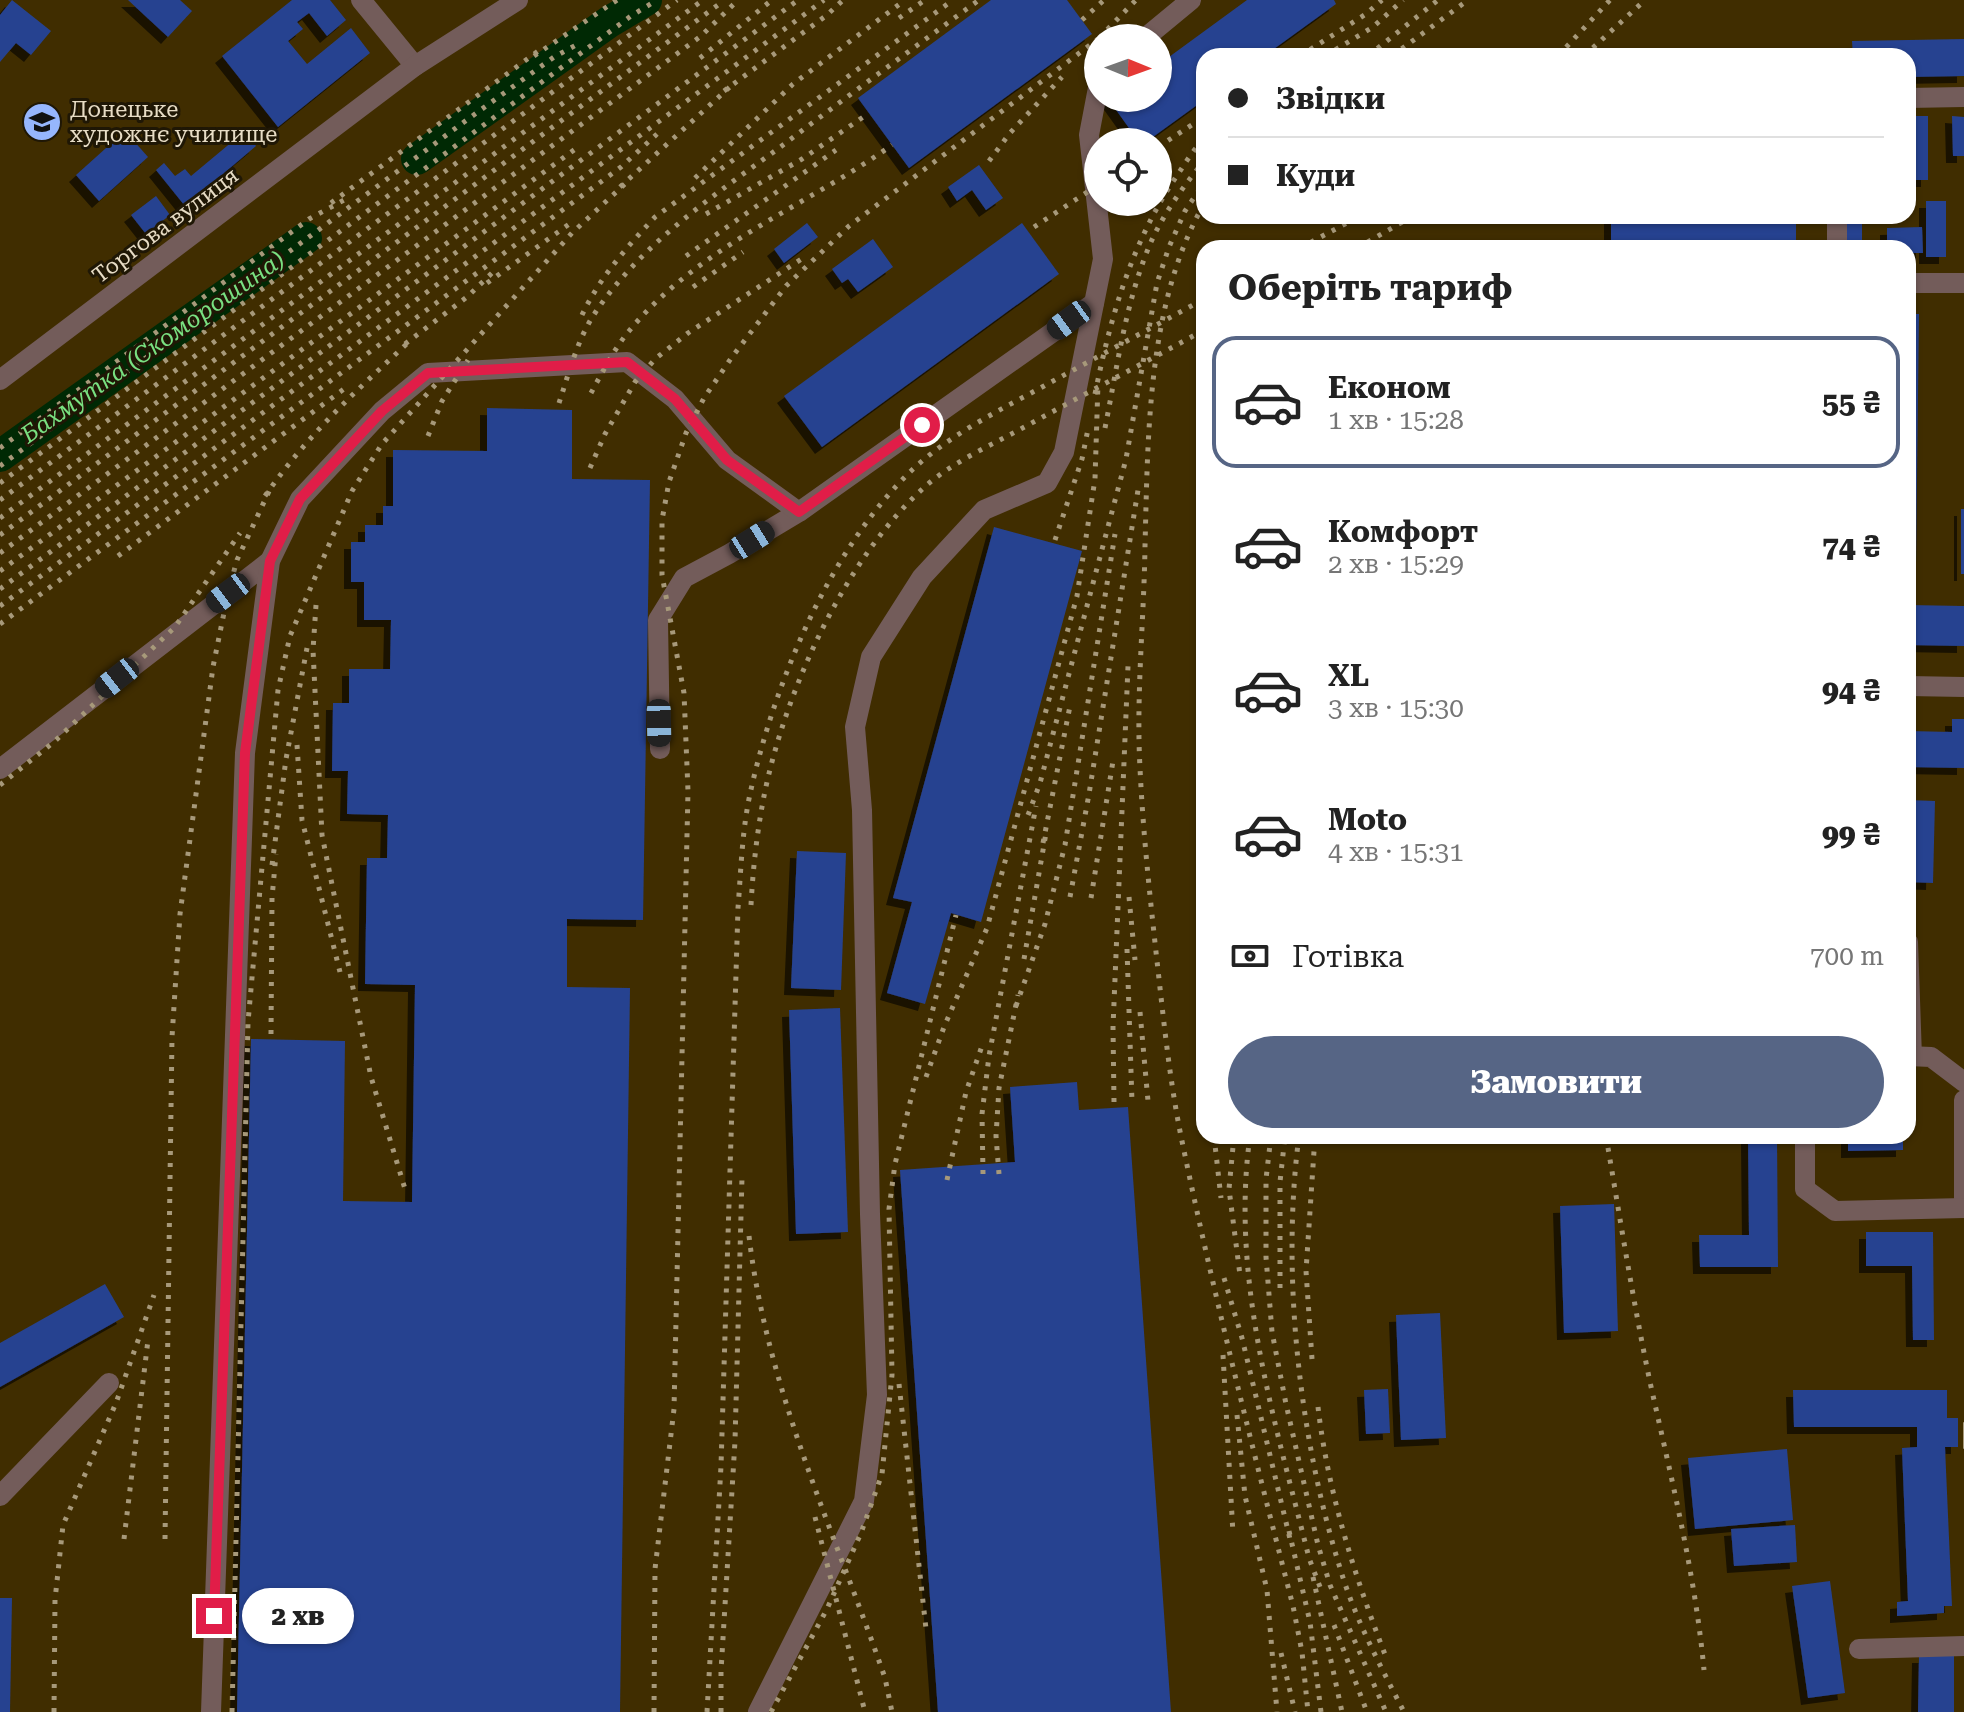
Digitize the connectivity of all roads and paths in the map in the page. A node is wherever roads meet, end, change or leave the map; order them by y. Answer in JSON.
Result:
{"nodes":[{"id":1,"x":361,"y":0,"type":"edge"},
{"id":2,"x":518,"y":0,"type":"edge"},
{"id":3,"x":1191,"y":0,"type":"edge"},
{"id":4,"x":1162,"y":24,"type":"edge"},
{"id":5,"x":415,"y":66,"type":"junction"},
{"id":6,"x":1964,"y":97,"type":"edge"},
{"id":7,"x":1916,"y":98,"type":"edge"},
{"id":8,"x":1093,"y":112,"type":"edge"},
{"id":9,"x":1916,"y":283,"type":"edge"},
{"id":10,"x":1964,"y":283,"type":"edge"},
{"id":11,"x":1094,"y":303,"type":"junction"},
{"id":12,"x":0,"y":380,"type":"edge"},
{"id":13,"x":799,"y":512,"type":"junction"},
{"id":14,"x":270,"y":561,"type":"junction"},
{"id":15,"x":1916,"y":686,"type":"edge"},
{"id":16,"x":1964,"y":687,"type":"edge"},
{"id":17,"x":660,"y":749,"type":"dead end"},
{"id":18,"x":0,"y":769,"type":"edge"},
{"id":19,"x":1916,"y":1056,"type":"edge"},
{"id":20,"x":1958,"y":1073,"type":"edge"},
{"id":21,"x":1964,"y":1100,"type":"edge"},
{"id":22,"x":1805,"y":1144,"type":"edge"},
{"id":23,"x":1964,"y":1198,"type":"edge"},
{"id":24,"x":1964,"y":1208,"type":"edge"},
{"id":25,"x":109,"y":1383,"type":"dead end"},
{"id":26,"x":0,"y":1496,"type":"edge"},
{"id":27,"x":1964,"y":1646,"type":"edge"},
{"id":28,"x":1859,"y":1649,"type":"dead end"},
{"id":29,"x":211,"y":1712,"type":"edge"},
{"id":30,"x":758,"y":1712,"type":"edge"}],
"edges":[{"from":1,"to":5,"type":"street"},
{"from":2,"to":5,"type":"street","name":"Торгова вулиця"},
{"from":3,"to":4,"type":"street"},
{"from":5,"to":12,"type":"street","name":"Торгова вулиця"},
{"from":6,"to":7,"type":"street"},
{"from":8,"to":11,"type":"street"},
{"from":9,"to":10,"type":"street"},
{"from":11,"to":13,"type":"street"},
{"from":11,"to":30,"type":"street"},
{"from":13,"to":14,"type":"street"},
{"from":13,"to":17,"type":"street"},
{"from":14,"to":18,"type":"street"},
{"from":14,"to":29,"type":"street"},
{"from":15,"to":16,"type":"street"},
{"from":19,"to":20,"type":"street"},
{"from":21,"to":23,"type":"street"},
{"from":22,"to":24,"type":"street"},
{"from":25,"to":26,"type":"street"},
{"from":27,"to":28,"type":"street"}]}
